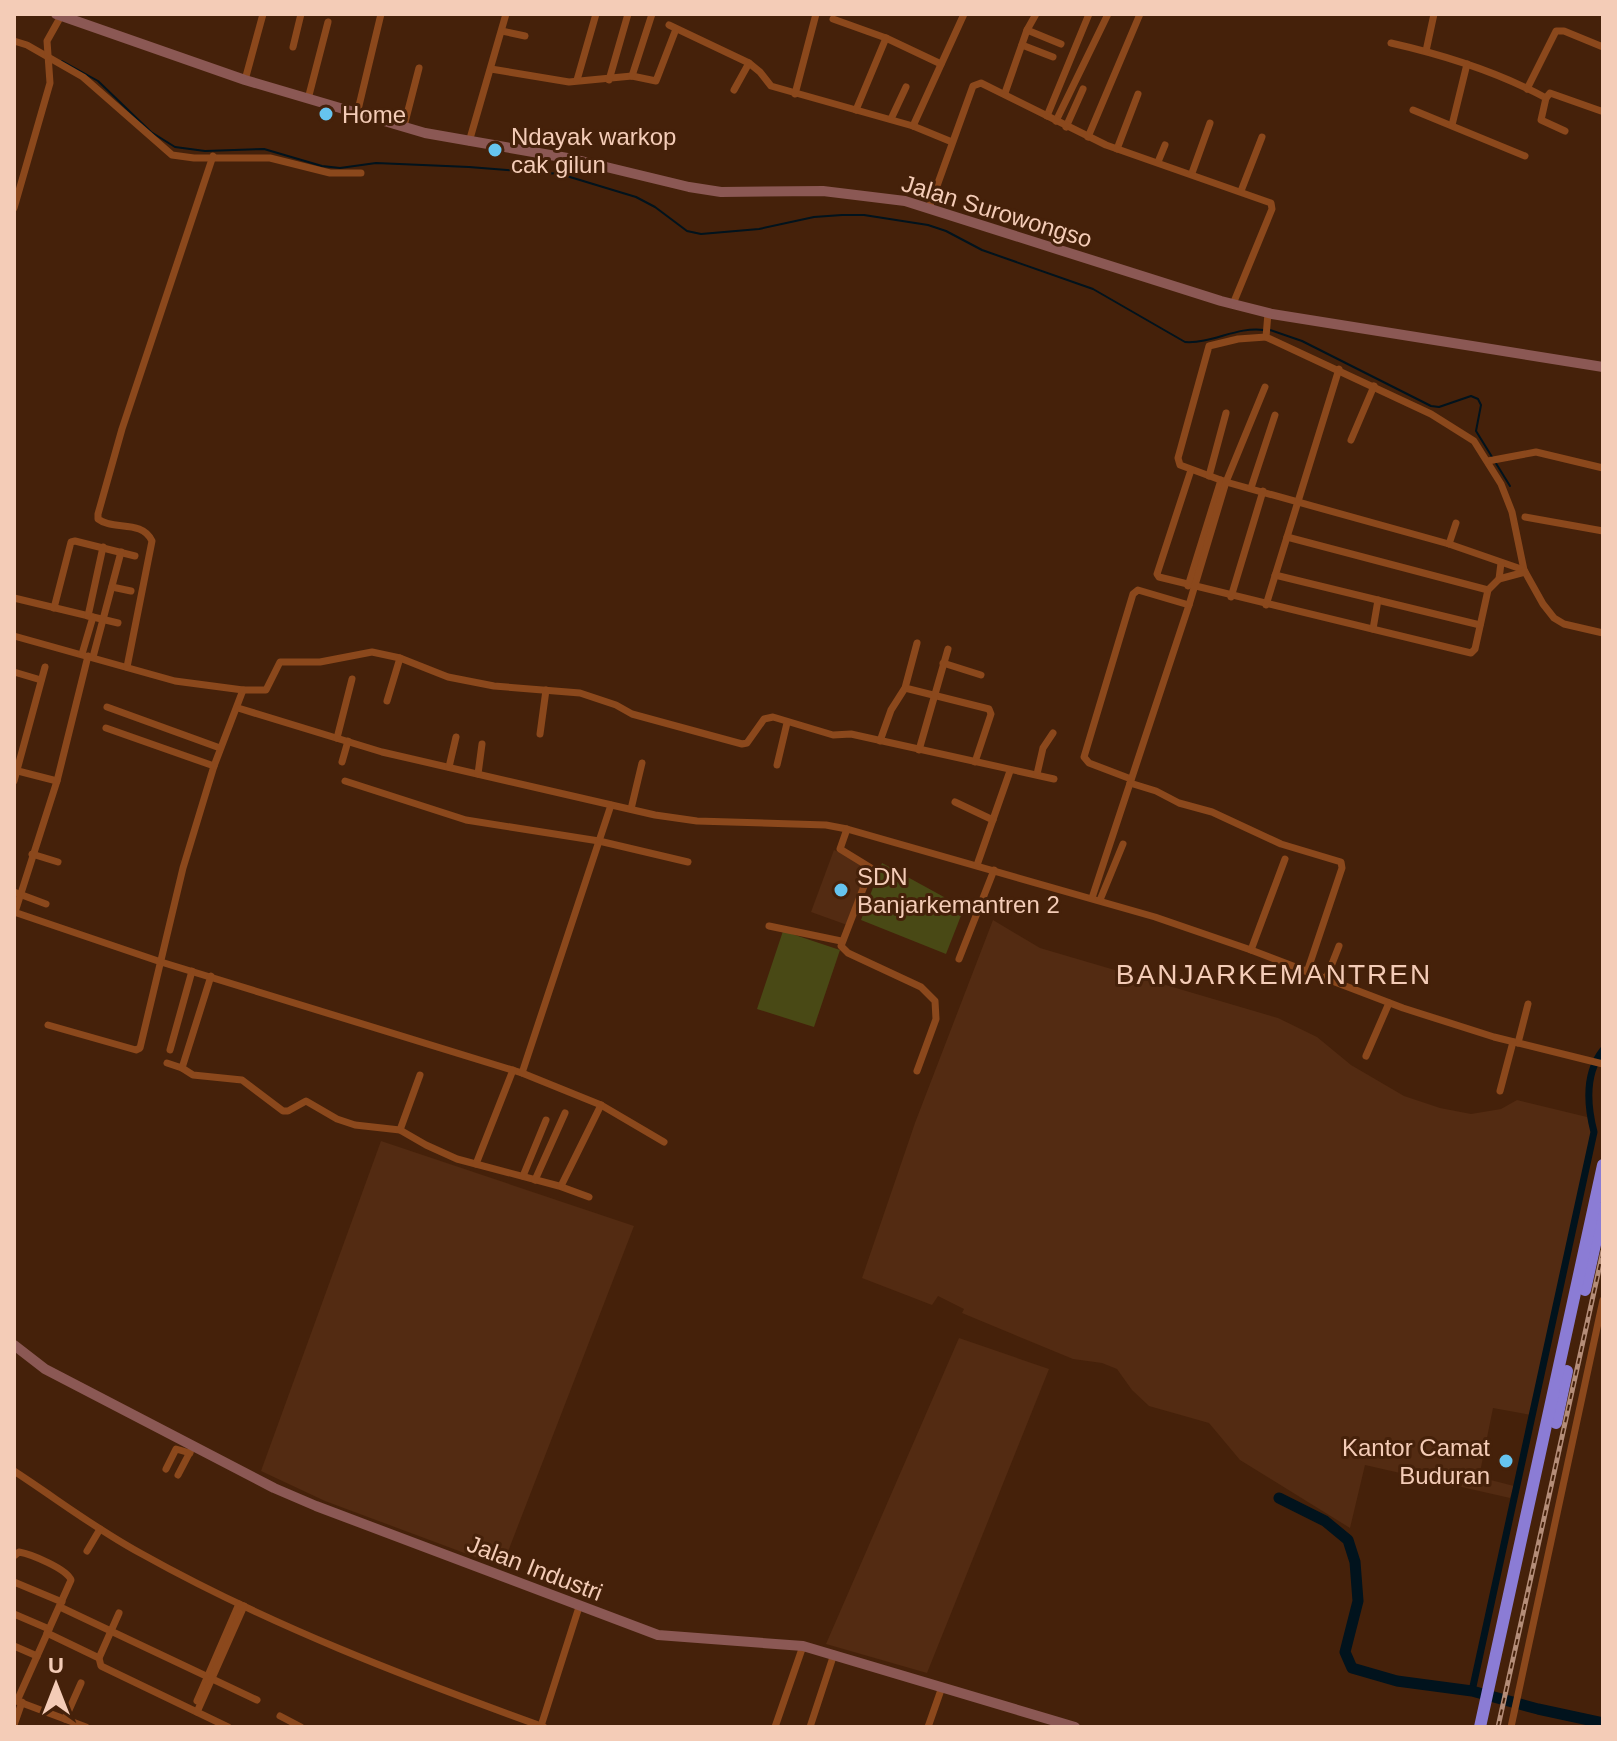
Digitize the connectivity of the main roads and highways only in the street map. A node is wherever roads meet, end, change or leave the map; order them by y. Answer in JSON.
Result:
{"nodes":[{"id":1,"x":1603,"y":1165,"type":"edge"},
{"id":2,"x":1600,"y":1215,"type":"edge"},
{"id":3,"x":1489,"y":1706,"type":"junction"},
{"id":4,"x":1480,"y":1727,"type":"edge"},
{"id":5,"x":1488,"y":1727,"type":"edge"}],
"edges":[{"from":1,"to":2,"type":"highway"},
{"from":2,"to":3,"type":"highway"},
{"from":3,"to":4,"type":"highway"},
{"from":3,"to":5,"type":"highway"}]}
